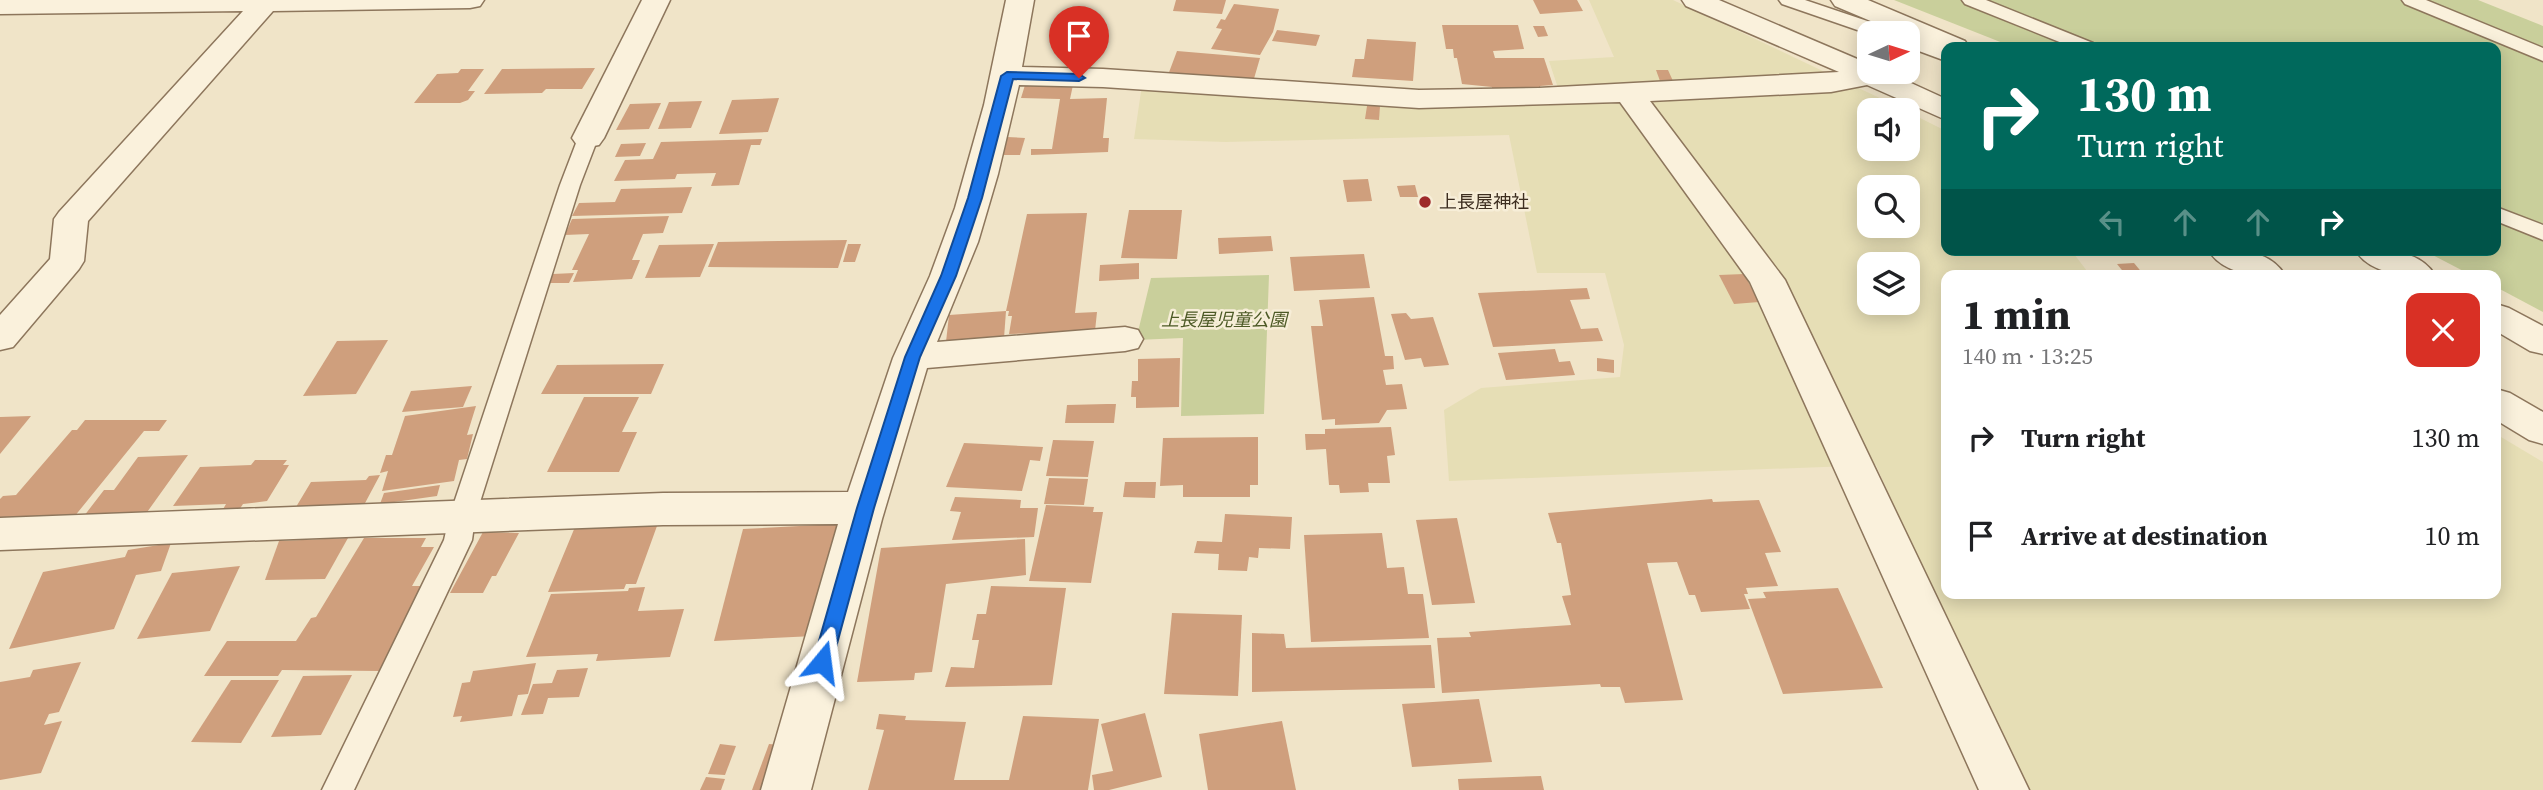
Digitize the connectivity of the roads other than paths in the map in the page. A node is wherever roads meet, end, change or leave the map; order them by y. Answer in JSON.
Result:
{"nodes":[{"id":1,"x":470,"y":0,"type":"edge"},
{"id":2,"x":656,"y":0,"type":"edge"},
{"id":3,"x":1020,"y":0,"type":"edge"},
{"id":4,"x":1696,"y":0,"type":"edge"},
{"id":5,"x":1788,"y":0,"type":"edge"},
{"id":6,"x":1845,"y":0,"type":"edge"},
{"id":7,"x":1971,"y":0,"type":"edge"},
{"id":8,"x":2412,"y":0,"type":"edge"},
{"id":9,"x":267,"y":1,"type":"edge"},
{"id":10,"x":17,"y":4,"type":"edge"},
{"id":11,"x":1857,"y":23,"type":"edge"},
{"id":12,"x":1943,"y":42,"type":"edge"},
{"id":13,"x":2075,"y":42,"type":"edge"},
{"id":14,"x":1920,"y":45,"type":"edge"},
{"id":15,"x":1941,"y":53,"type":"edge"},
{"id":16,"x":2543,"y":55,"type":"edge"},
{"id":17,"x":1857,"y":69,"type":"edge"},
{"id":18,"x":1007,"y":76,"type":"junction"},
{"id":19,"x":1857,"y":78,"type":"edge"},
{"id":20,"x":1889,"y":84,"type":"edge"},
{"id":21,"x":1627,"y":91,"type":"junction"},
{"id":22,"x":1941,"y":109,"type":"edge"},
{"id":23,"x":588,"y":138,"type":"joint"},
{"id":24,"x":2501,"y":215,"type":"edge"},
{"id":25,"x":2543,"y":233,"type":"edge"},
{"id":26,"x":2235,"y":256,"type":"edge"},
{"id":27,"x":2383,"y":256,"type":"edge"},
{"id":28,"x":2259,"y":270,"type":"edge"},
{"id":29,"x":2409,"y":270,"type":"edge"},
{"id":30,"x":2501,"y":319,"type":"edge"},
{"id":31,"x":0,"y":338,"type":"edge"},
{"id":32,"x":1125,"y":339,"type":"dead end"},
{"id":33,"x":2543,"y":342,"type":"edge"},
{"id":34,"x":912,"y":357,"type":"junction"},
{"id":35,"x":2501,"y":406,"type":"edge"},
{"id":36,"x":2543,"y":430,"type":"edge"},
{"id":37,"x":865,"y":508,"type":"junction"},
{"id":38,"x":462,"y":518,"type":"junction"},
{"id":39,"x":0,"y":534,"type":"edge"},
{"id":40,"x":338,"y":790,"type":"edge"},
{"id":41,"x":786,"y":790,"type":"edge"},
{"id":42,"x":2004,"y":790,"type":"edge"}],
"edges":[{"from":1,"to":9,"type":"street"},
{"from":2,"to":23,"type":"street"},
{"from":3,"to":18,"type":"street"},
{"from":4,"to":17,"type":"street"},
{"from":5,"to":11,"type":"lane"},
{"from":6,"to":12,"type":"street"},
{"from":7,"to":13,"type":"lane"},
{"from":8,"to":16,"type":"lane"},
{"from":9,"to":10,"type":"street"},
{"from":9,"to":31,"type":"street"},
{"from":14,"to":15,"type":"lane"},
{"from":18,"to":21,"type":"street"},
{"from":18,"to":34,"type":"street"},
{"from":19,"to":21,"type":"street"},
{"from":20,"to":22,"type":"street"},
{"from":21,"to":42,"type":"street"},
{"from":23,"to":38,"type":"lane"},
{"from":24,"to":25,"type":"lane"},
{"from":26,"to":28,"type":"street"},
{"from":27,"to":29,"type":"street"},
{"from":30,"to":33,"type":"street"},
{"from":32,"to":34,"type":"street"},
{"from":34,"to":37,"type":"street"},
{"from":35,"to":36,"type":"street"},
{"from":37,"to":38,"type":"street"},
{"from":37,"to":41,"type":"street"},
{"from":38,"to":39,"type":"street"},
{"from":38,"to":40,"type":"lane"}]}
